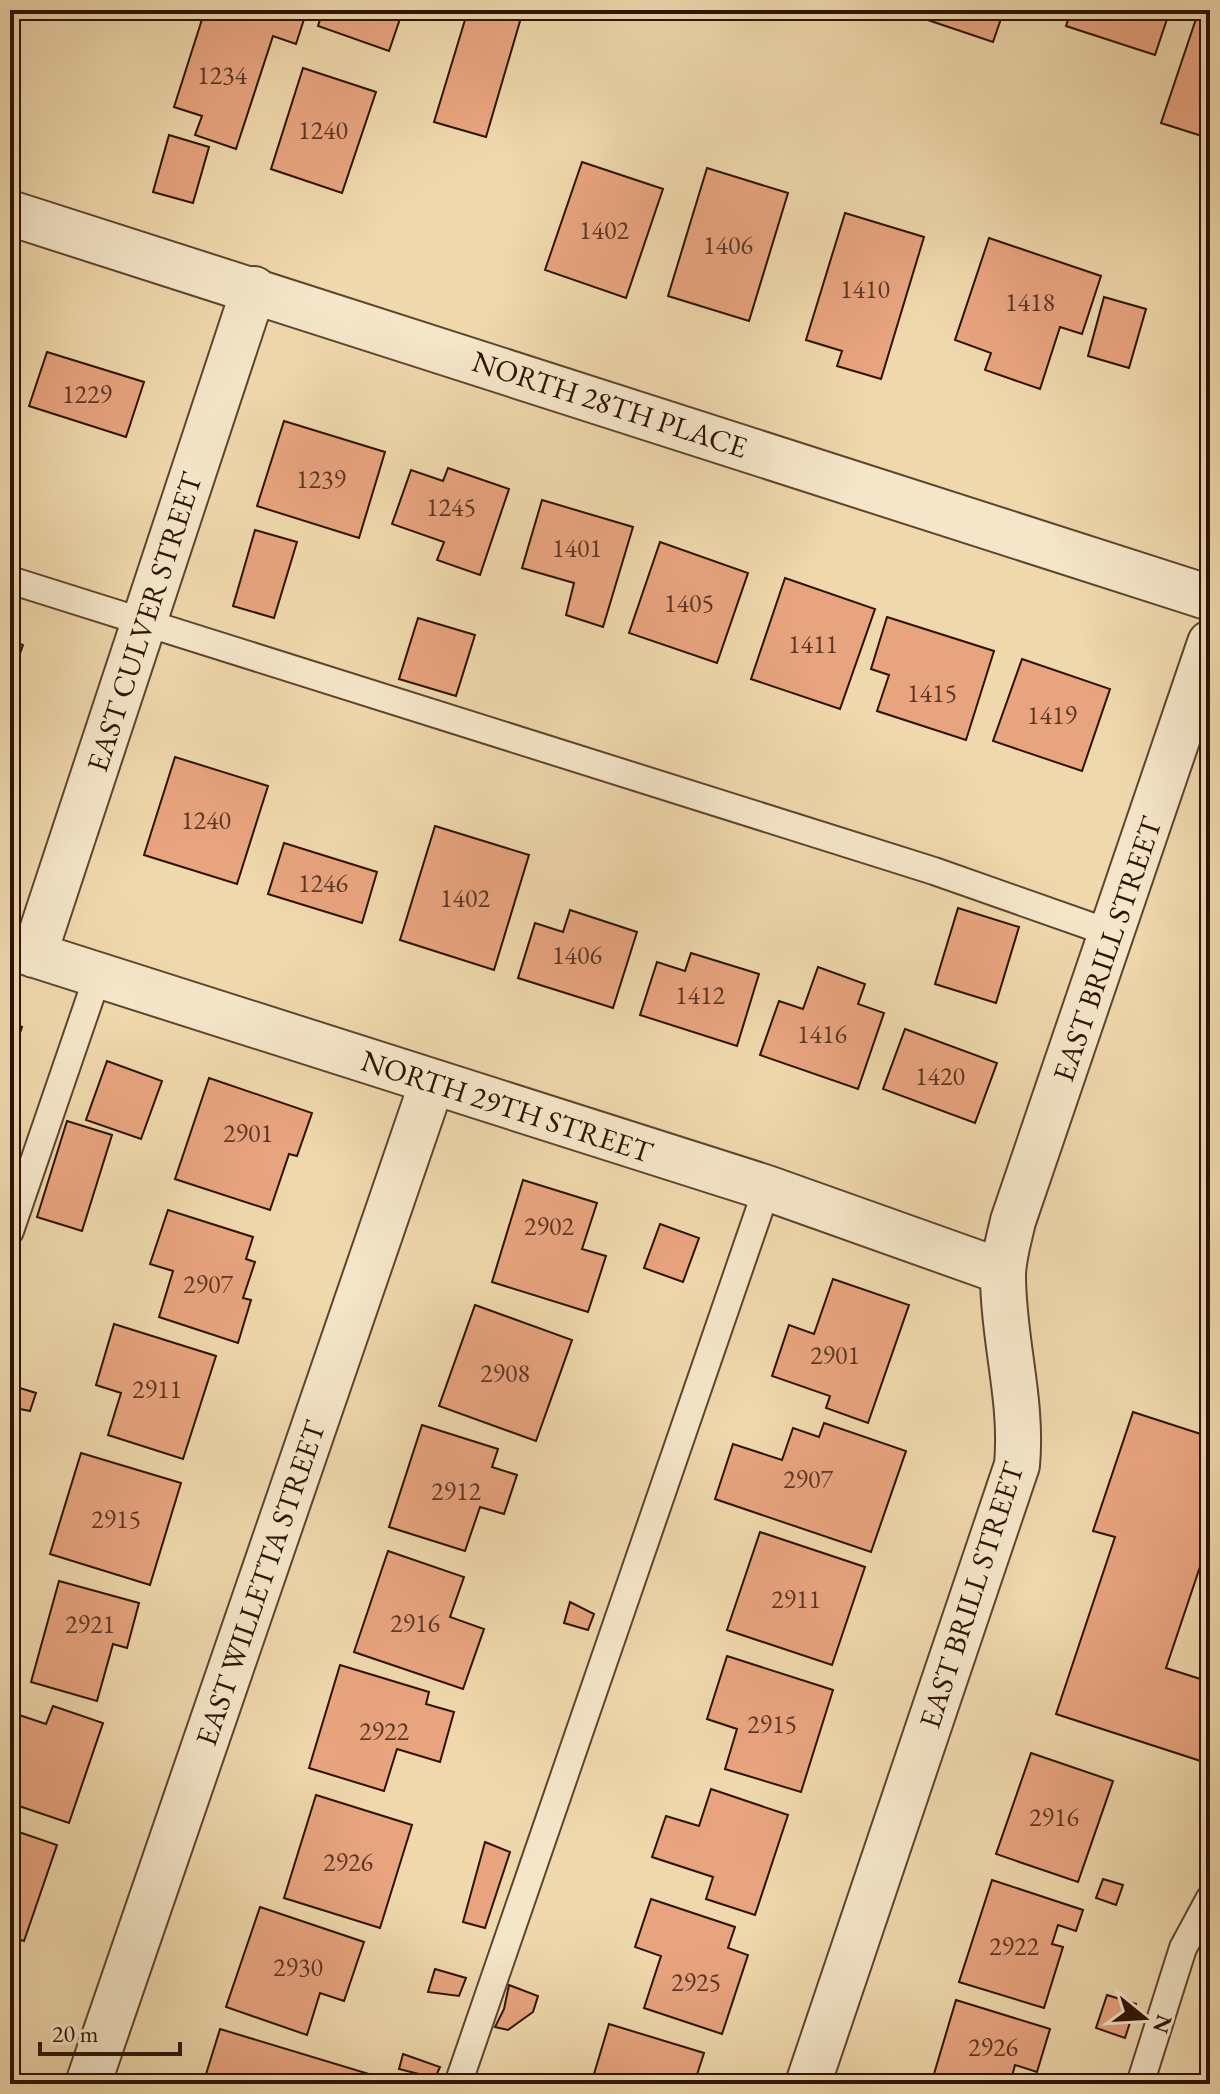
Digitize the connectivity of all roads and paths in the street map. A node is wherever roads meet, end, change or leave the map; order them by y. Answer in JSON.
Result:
{"nodes":[{"id":1,"x":10,"y":213,"type":"edge"},
{"id":2,"x":254,"y":289,"type":"junction"},
{"id":3,"x":10,"y":580,"type":"edge"},
{"id":4,"x":1210,"y":598,"type":"edge"},
{"id":5,"x":144,"y":623,"type":"junction"},
{"id":6,"x":1210,"y":643,"type":"edge"},
{"id":7,"x":1113,"y":934,"type":"junction"},
{"id":8,"x":22,"y":951,"type":"edge"},
{"id":9,"x":98,"y":975,"type":"junction"},
{"id":10,"x":432,"y":1083,"type":"junction"},
{"id":11,"x":767,"y":1188,"type":"junction"},
{"id":12,"x":10,"y":1231,"type":"edge"},
{"id":13,"x":1003,"y":1272,"type":"junction"},
{"id":14,"x":1210,"y":1898,"type":"edge"},
{"id":15,"x":88,"y":2084,"type":"edge"},
{"id":16,"x":458,"y":2084,"type":"edge"},
{"id":17,"x":808,"y":2084,"type":"edge"},
{"id":18,"x":1140,"y":2084,"type":"edge"}],
"edges":[{"from":1,"to":2,"type":"street","name":"NORTH 28TH PLACE"},
{"from":2,"to":4,"type":"street","name":"NORTH 28TH PLACE"},
{"from":2,"to":5,"type":"street","name":"EAST CULVER STREET"},
{"from":3,"to":5,"type":"lane"},
{"from":5,"to":7,"type":"lane"},
{"from":5,"to":8,"type":"street","name":"EAST CULVER STREET"},
{"from":6,"to":7,"type":"street","name":"EAST BRILL STREET"},
{"from":7,"to":13,"type":"street","name":"EAST BRILL STREET"},
{"from":8,"to":9,"type":"street","name":"NORTH 29TH STREET"},
{"from":9,"to":10,"type":"street","name":"NORTH 29TH STREET"},
{"from":9,"to":12,"type":"lane"},
{"from":10,"to":11,"type":"street","name":"NORTH 29TH STREET"},
{"from":10,"to":15,"type":"street","name":"EAST WILLETTA STREET"},
{"from":11,"to":13,"type":"street","name":"NORTH 29TH STREET"},
{"from":11,"to":16,"type":"lane"},
{"from":13,"to":17,"type":"street","name":"EAST BRILL STREET"},
{"from":14,"to":18,"type":"lane"}]}
